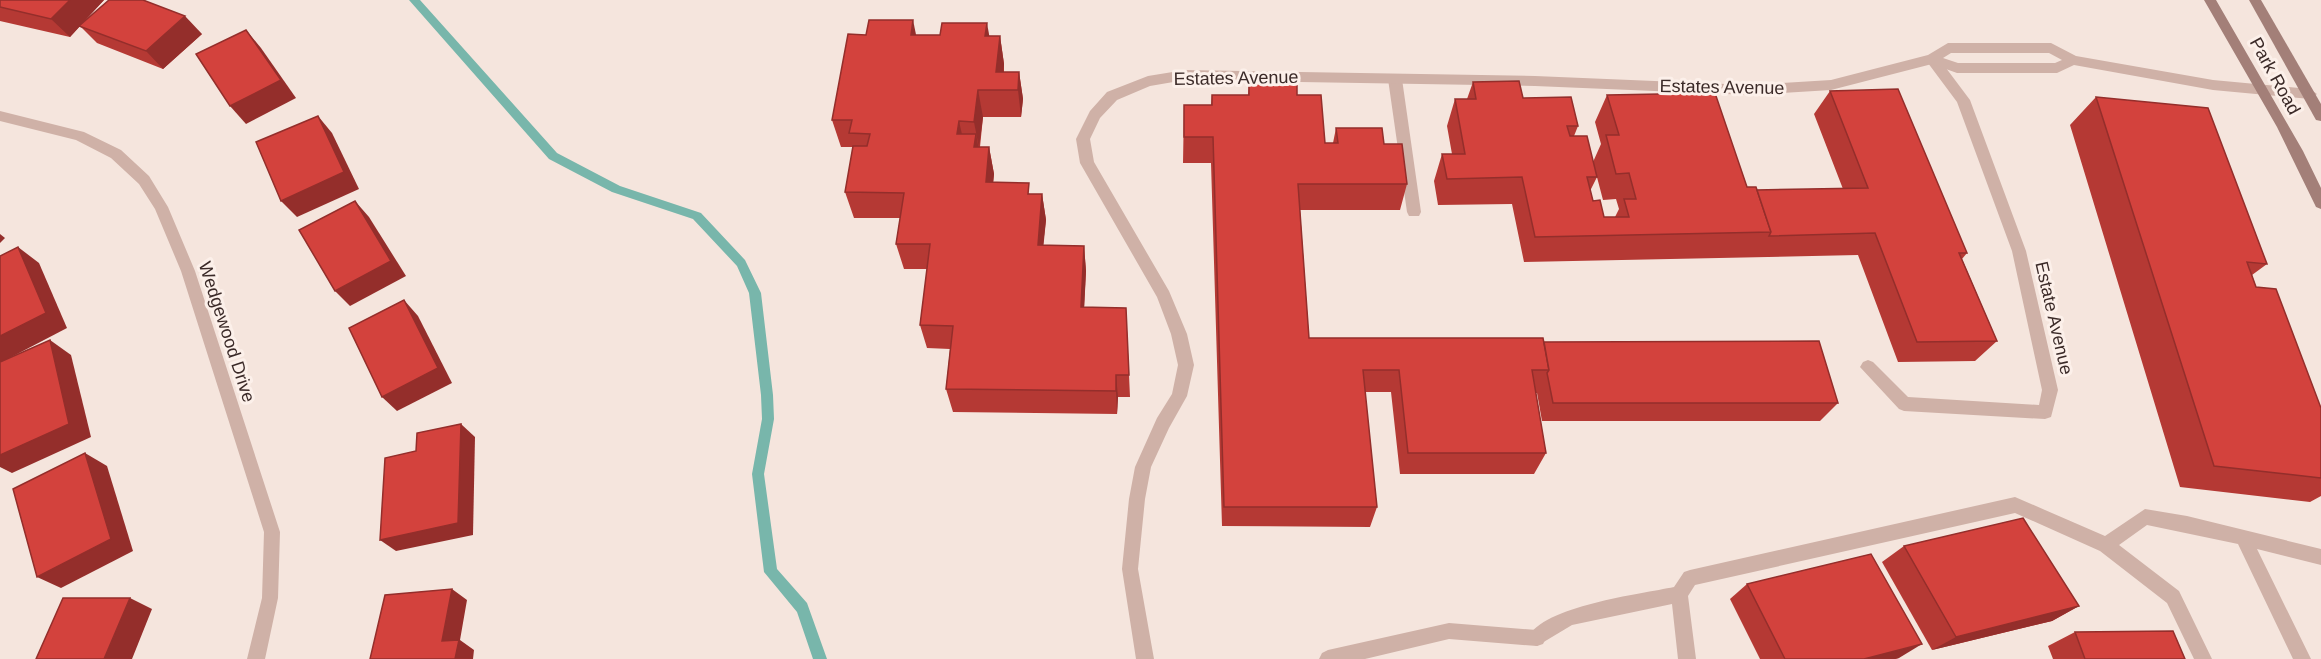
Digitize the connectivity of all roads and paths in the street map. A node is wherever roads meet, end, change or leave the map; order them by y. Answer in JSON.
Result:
{"nodes":[{"id":1,"x":2210,"y":0,"type":"edge"},
{"id":2,"x":2255,"y":0,"type":"edge"},
{"id":3,"x":2004,"y":48,"type":"junction"},
{"id":4,"x":1932,"y":59,"type":"junction"},
{"id":5,"x":2073,"y":60,"type":"junction"},
{"id":6,"x":2013,"y":67,"type":"junction"},
{"id":7,"x":1395,"y":79,"type":"junction"},
{"id":8,"x":2264,"y":90,"type":"junction"},
{"id":9,"x":2310,"y":94,"type":"junction"},
{"id":10,"x":0,"y":116,"type":"edge"},
{"id":11,"x":2321,"y":116,"type":"edge"},
{"id":12,"x":2321,"y":204,"type":"edge"},
{"id":13,"x":1414,"y":212,"type":"dead end"},
{"id":14,"x":1868,"y":367,"type":"dead end"},
{"id":15,"x":2243,"y":537,"type":"junction"},
{"id":16,"x":2106,"y":545,"type":"junction"},
{"id":17,"x":2321,"y":557,"type":"edge"},
{"id":18,"x":1679,"y":594,"type":"junction"},
{"id":19,"x":256,"y":659,"type":"edge"},
{"id":20,"x":1145,"y":659,"type":"edge"},
{"id":21,"x":1328,"y":659,"type":"edge"},
{"id":22,"x":1687,"y":659,"type":"edge"},
{"id":23,"x":2203,"y":659,"type":"edge"},
{"id":24,"x":2302,"y":659,"type":"edge"}],
"edges":[{"from":1,"to":8,"type":"main road","name":"Park Road"},
{"from":2,"to":9,"type":"main road","name":"Park Road"},
{"from":3,"to":4,"type":"street","name":"Estates Avenue"},
{"from":3,"to":5,"type":"street","name":"Estates Avenue"},
{"from":3,"to":6,"type":"street"},
{"from":4,"to":6,"type":"street","name":"Estates Avenue"},
{"from":4,"to":7,"type":"street","name":"Estates Avenue"},
{"from":4,"to":14,"type":"street","name":"Estate Avenue"},
{"from":5,"to":6,"type":"street","name":"Estates Avenue"},
{"from":5,"to":8,"type":"street","name":"Estates Avenue"},
{"from":7,"to":13,"type":"street"},
{"from":7,"to":20,"type":"street","name":"Estates Avenue"},
{"from":8,"to":9,"type":"street","name":"Estates Avenue"},
{"from":8,"to":12,"type":"main road","name":"Park Road"},
{"from":9,"to":11,"type":"main road","name":"Park Road"},
{"from":10,"to":19,"type":"street","name":"Wedgewood Drive"},
{"from":15,"to":16,"type":"street"},
{"from":15,"to":17,"type":"street"},
{"from":15,"to":24,"type":"street"},
{"from":16,"to":18,"type":"street"},
{"from":16,"to":23,"type":"street"},
{"from":18,"to":21,"type":"street"},
{"from":18,"to":22,"type":"street"}]}
